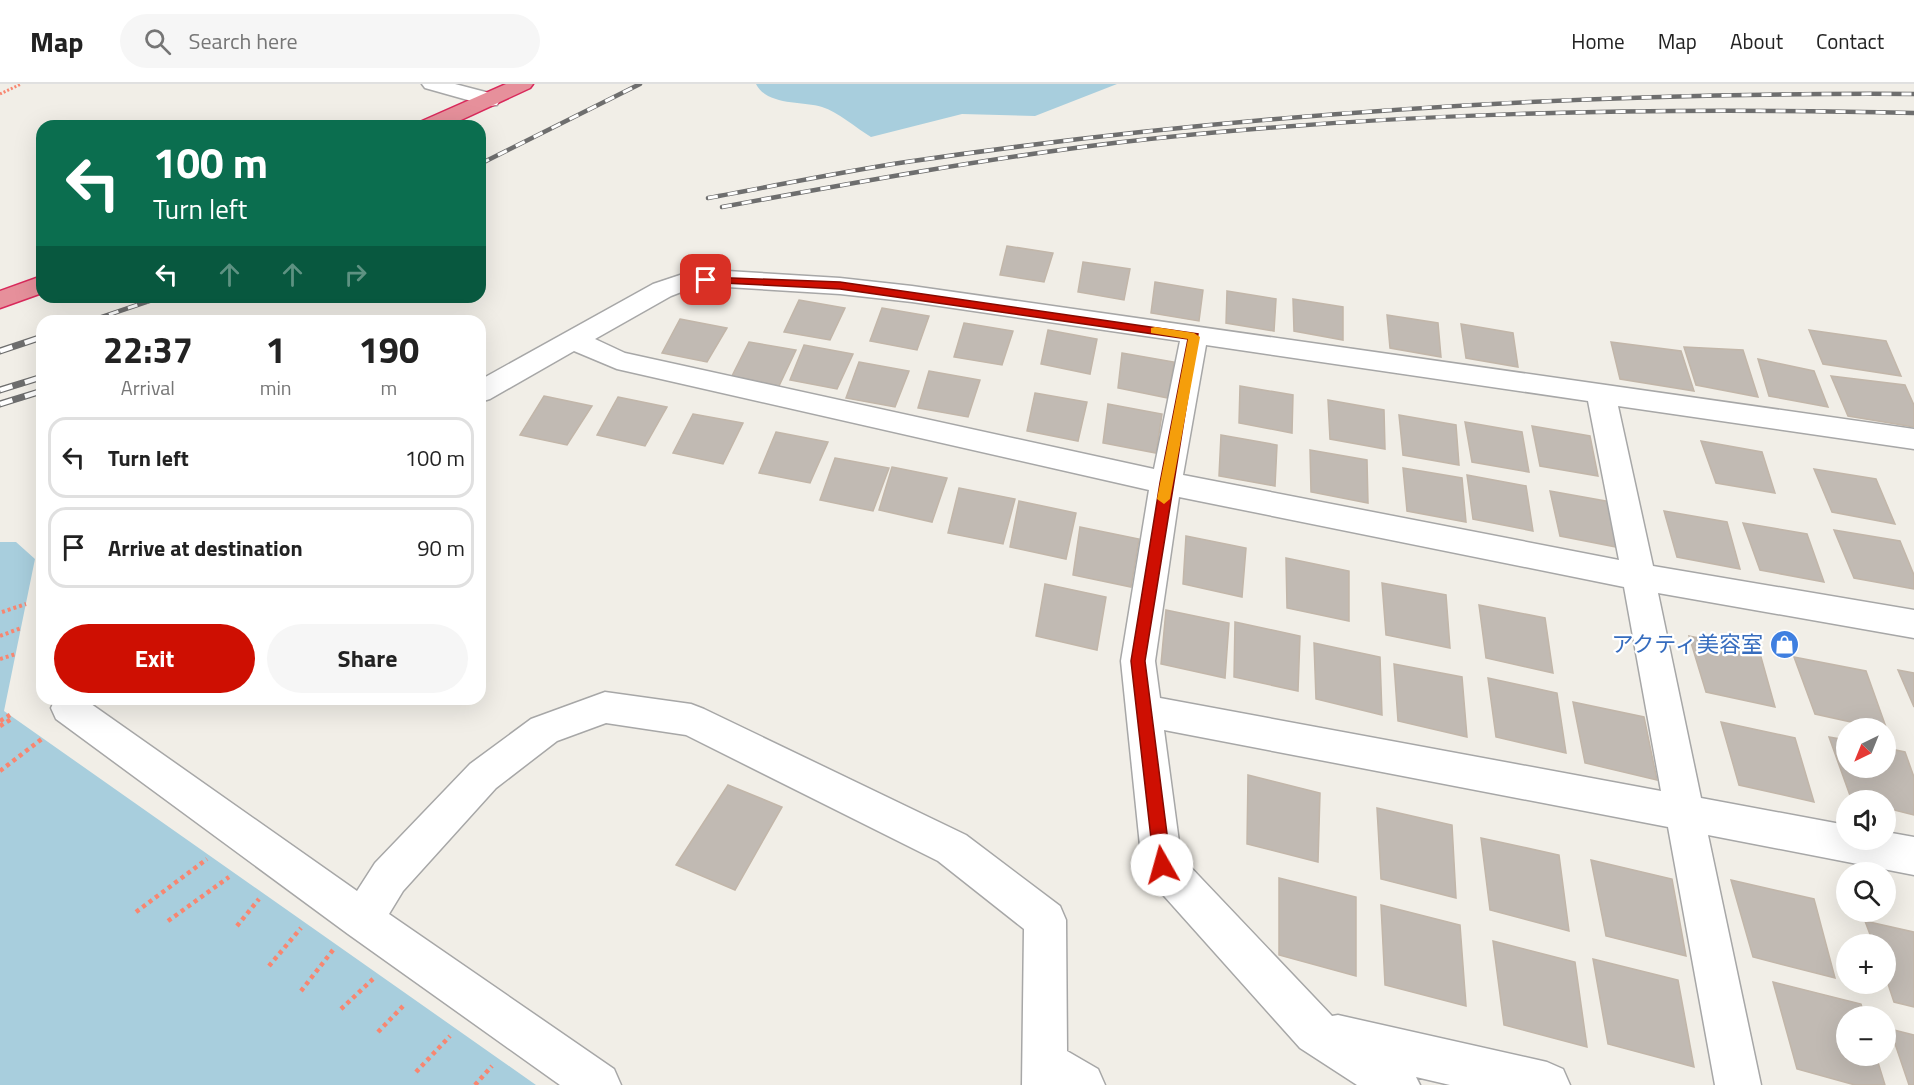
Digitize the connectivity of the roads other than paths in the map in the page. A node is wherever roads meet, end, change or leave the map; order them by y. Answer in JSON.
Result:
{"nodes":[{"id":1,"x":432,"y":84,"type":"edge"},
{"id":2,"x":523,"y":84,"type":"edge"},
{"id":3,"x":489,"y":100,"type":"junction"},
{"id":4,"x":444,"y":120,"type":"edge"},
{"id":5,"x":36,"y":286,"type":"edge"},
{"id":6,"x":0,"y":300,"type":"edge"},
{"id":7,"x":1194,"y":337,"type":"junction"},
{"id":8,"x":576,"y":341,"type":"junction"},
{"id":9,"x":486,"y":389,"type":"edge"},
{"id":10,"x":1601,"y":394,"type":"junction"},
{"id":11,"x":1914,"y":440,"type":"edge"},
{"id":12,"x":1166,"y":483,"type":"junction"},
{"id":13,"x":1640,"y":577,"type":"junction"},
{"id":14,"x":1914,"y":624,"type":"edge"},
{"id":15,"x":69,"y":708,"type":"dead end"},
{"id":16,"x":1142,"y":710,"type":"junction"},
{"id":17,"x":1683,"y":812,"type":"junction"},
{"id":18,"x":1914,"y":856,"type":"edge"},
{"id":19,"x":350,"y":933,"type":"junction"},
{"id":20,"x":1316,"y":1032,"type":"junction"},
{"id":21,"x":1045,"y":1074,"type":"edge"},
{"id":22,"x":598,"y":1085,"type":"edge"},
{"id":23,"x":1082,"y":1085,"type":"edge"},
{"id":24,"x":1397,"y":1085,"type":"edge"},
{"id":25,"x":1547,"y":1085,"type":"edge"},
{"id":26,"x":1738,"y":1085,"type":"edge"}],
"edges":[{"from":1,"to":3,"type":"street"},
{"from":2,"to":3,"type":"highway"},
{"from":3,"to":4,"type":"highway"},
{"from":5,"to":6,"type":"highway"},
{"from":7,"to":8,"type":"street"},
{"from":7,"to":10,"type":"street"},
{"from":7,"to":12,"type":"street"},
{"from":8,"to":9,"type":"street"},
{"from":8,"to":12,"type":"street"},
{"from":10,"to":11,"type":"street"},
{"from":10,"to":13,"type":"street"},
{"from":12,"to":13,"type":"street"},
{"from":12,"to":16,"type":"street"},
{"from":13,"to":14,"type":"street"},
{"from":13,"to":17,"type":"street"},
{"from":15,"to":19,"type":"street"},
{"from":16,"to":17,"type":"street"},
{"from":16,"to":20,"type":"street"},
{"from":17,"to":18,"type":"street"},
{"from":17,"to":26,"type":"street"},
{"from":19,"to":21,"type":"street"},
{"from":19,"to":22,"type":"street"},
{"from":20,"to":24,"type":"street"},
{"from":20,"to":25,"type":"street"},
{"from":21,"to":23,"type":"street"}]}
